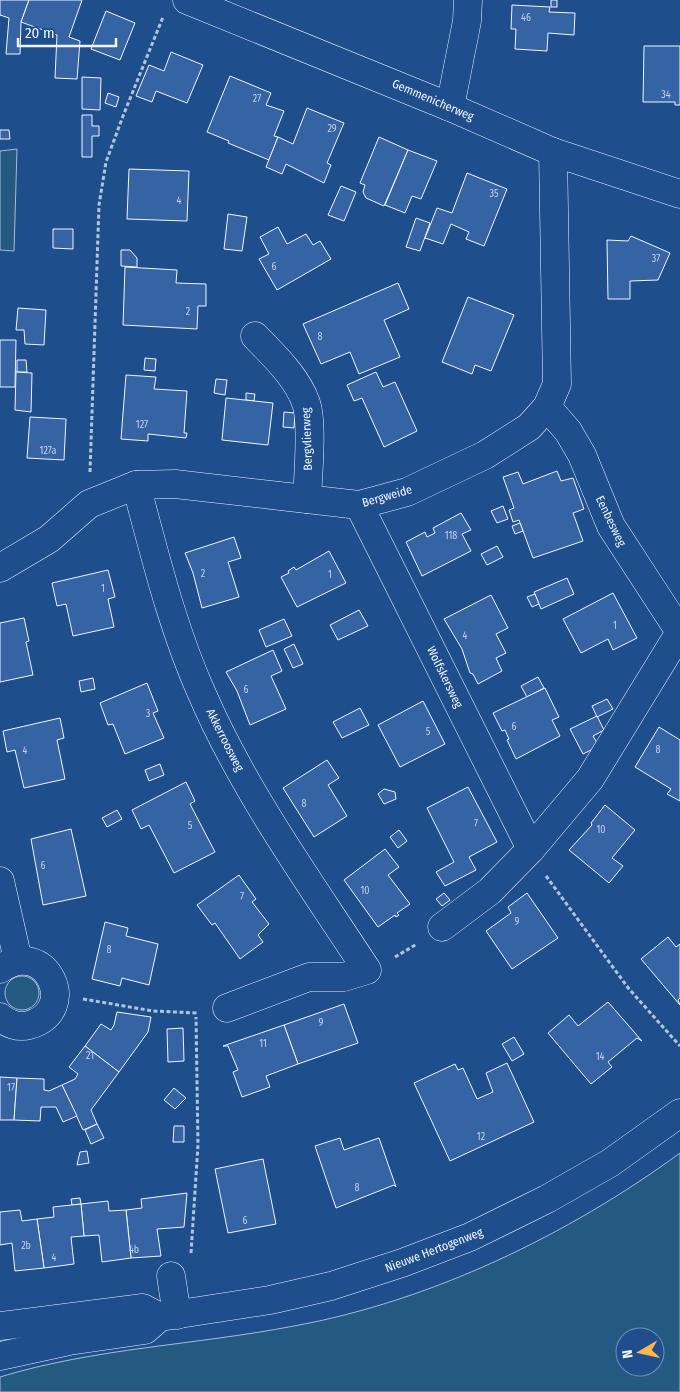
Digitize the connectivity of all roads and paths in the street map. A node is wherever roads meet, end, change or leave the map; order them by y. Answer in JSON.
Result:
{"nodes":[{"id":1,"x":468,"y":0,"type":"edge"},
{"id":2,"x":177,"y":4,"type":"edge"},
{"id":3,"x":450,"y":106,"type":"junction"},
{"id":4,"x":553,"y":152,"type":"junction"},
{"id":5,"x":680,"y":194,"type":"edge"},
{"id":6,"x":256,"y":336,"type":"dead end"},
{"id":7,"x":547,"y":407,"type":"junction"},
{"id":8,"x":136,"y":485,"type":"junction"},
{"id":9,"x":307,"y":499,"type":"junction"},
{"id":10,"x":89,"y":504,"type":"junction"},
{"id":11,"x":359,"y":505,"type":"junction"},
{"id":12,"x":0,"y":568,"type":"edge"},
{"id":13,"x":680,"y":632,"type":"edge"},
{"id":14,"x":531,"y":849,"type":"junction"},
{"id":15,"x":0,"y":881,"type":"edge"},
{"id":16,"x":442,"y":927,"type":"joint"},
{"id":17,"x":9,"y":965,"type":"edge"},
{"id":18,"x":367,"y":970,"type":"junction"},
{"id":19,"x":55,"y":995,"type":"junction"},
{"id":20,"x":227,"y":1008,"type":"joint"},
{"id":21,"x":196,"y":1014,"type":"junction"},
{"id":22,"x":0,"y":1017,"type":"edge"},
{"id":23,"x":680,"y":1046,"type":"edge"},
{"id":24,"x":680,"y":1113,"type":"edge"},
{"id":25,"x":181,"y":1267,"type":"joint"},
{"id":26,"x":168,"y":1316,"type":"junction"},
{"id":27,"x":0,"y":1326,"type":"edge"},
{"id":28,"x":0,"y":1356,"type":"edge"}],
"edges":[{"from":1,"to":3,"type":"street"},
{"from":2,"to":3,"type":"street","name":"Gemmenicherweg"},
{"from":2,"to":10,"type":"path"},
{"from":3,"to":4,"type":"street","name":"Gemmenicherweg"},
{"from":4,"to":5,"type":"street","name":"Gemmenicherweg"},
{"from":4,"to":7,"type":"street","name":"Bergweide"},
{"from":6,"to":9,"type":"street","name":"Bergvlierweg"},
{"from":7,"to":11,"type":"street","name":"Bergweide"},
{"from":7,"to":13,"type":"street","name":"Eenbesweg"},
{"from":8,"to":9,"type":"street","name":"Bergweide"},
{"from":8,"to":10,"type":"street","name":"Bergweide"},
{"from":8,"to":18,"type":"street","name":"Akkerroosweg"},
{"from":9,"to":11,"type":"street","name":"Bergweide"},
{"from":10,"to":12,"type":"street","name":"Bergweide"},
{"from":11,"to":14,"type":"street","name":"Wolfskersweg"},
{"from":13,"to":14,"type":"street"},
{"from":14,"to":16,"type":"street"},
{"from":14,"to":23,"type":"path"},
{"from":15,"to":17,"type":"street"},
{"from":16,"to":18,"type":"path"},
{"from":17,"to":19,"type":"street"},
{"from":18,"to":20,"type":"street"},
{"from":19,"to":21,"type":"path"},
{"from":19,"to":22,"type":"street"},
{"from":20,"to":21,"type":"path"},
{"from":21,"to":25,"type":"path"},
{"from":24,"to":26,"type":"street","name":"Nieuwe Hertogenweg"},
{"from":25,"to":26,"type":"street"},
{"from":26,"to":27,"type":"street"},
{"from":26,"to":28,"type":"street","name":"Nieuwe Hertogenweg"}]}
